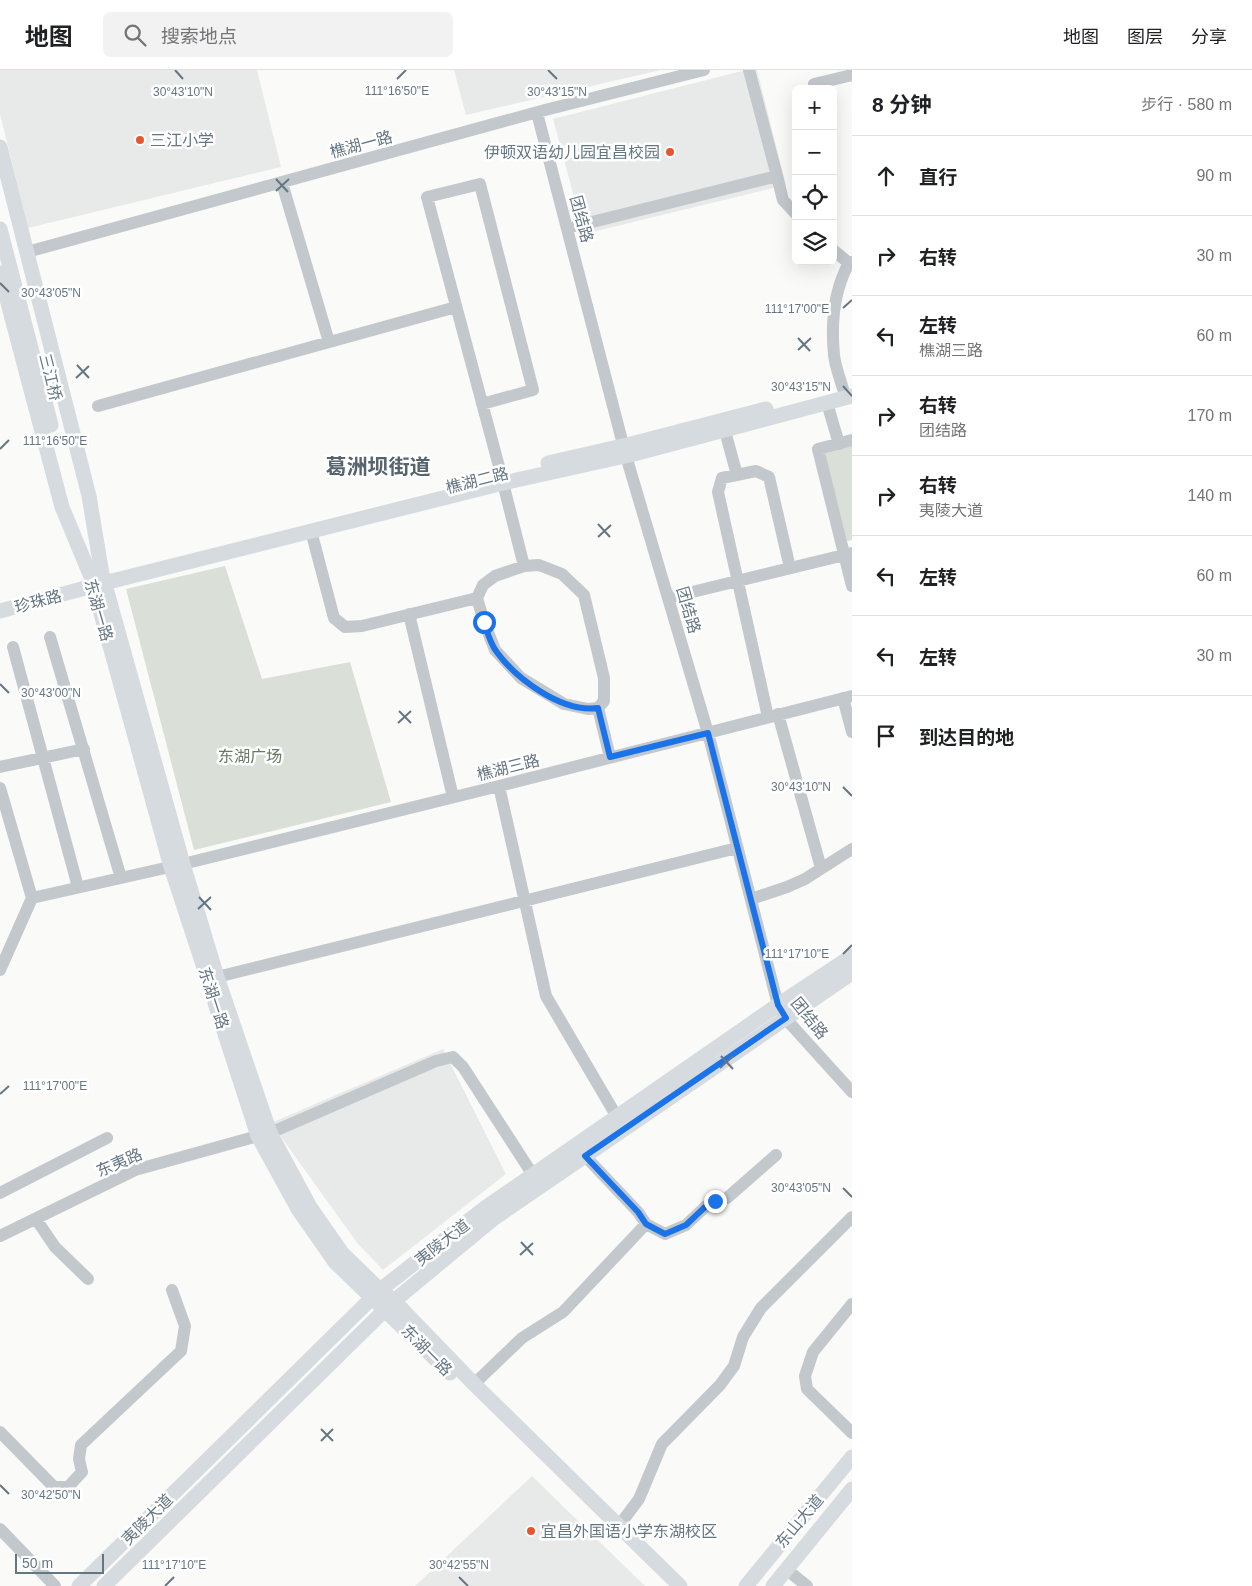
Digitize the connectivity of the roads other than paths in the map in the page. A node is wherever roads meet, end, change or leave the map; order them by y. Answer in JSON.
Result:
{"nodes":[{"id":1,"x":704,"y":70,"type":"edge"},
{"id":2,"x":749,"y":70,"type":"edge"},
{"id":3,"x":852,"y":76,"type":"edge"},
{"id":4,"x":814,"y":84,"type":"dead end"},
{"id":5,"x":541,"y":111,"type":"junction"},
{"id":6,"x":0,"y":148,"type":"edge"},
{"id":7,"x":777,"y":176,"type":"junction"},
{"id":8,"x":0,"y":180,"type":"edge"},
{"id":9,"x":282,"y":183,"type":"junction"},
{"id":10,"x":792,"y":210,"type":"edge"},
{"id":11,"x":576,"y":226,"type":"junction"},
{"id":12,"x":0,"y":228,"type":"edge"},
{"id":13,"x":27,"y":252,"type":"junction"},
{"id":14,"x":837,"y":253,"type":"edge"},
{"id":15,"x":851,"y":263,"type":"edge"},
{"id":16,"x":0,"y":273,"type":"edge"},
{"id":17,"x":456,"y":307,"type":"junction"},
{"id":18,"x":329,"y":342,"type":"junction"},
{"id":19,"x":849,"y":391,"type":"edge"},
{"id":20,"x":827,"y":403,"type":"junction"},
{"id":21,"x":482,"y":404,"type":"junction"},
{"id":22,"x":98,"y":406,"type":"dead end"},
{"id":23,"x":725,"y":431,"type":"junction"},
{"id":24,"x":852,"y":440,"type":"edge"},
{"id":25,"x":839,"y":444,"type":"junction"},
{"id":26,"x":629,"y":450,"type":"junction"},
{"id":27,"x":737,"y":475,"type":"junction"},
{"id":28,"x":502,"y":479,"type":"junction"},
{"id":29,"x":311,"y":531,"type":"junction"},
{"id":30,"x":848,"y":554,"type":"edge"},
{"id":31,"x":524,"y":566,"type":"junction"},
{"id":32,"x":790,"y":568,"type":"junction"},
{"id":33,"x":97,"y":580,"type":"junction"},
{"id":34,"x":737,"y":581,"type":"junction"},
{"id":35,"x":852,"y":586,"type":"edge"},
{"id":36,"x":676,"y":596,"type":"junction"},
{"id":37,"x":477,"y":598,"type":"junction"},
{"id":38,"x":0,"y":600,"type":"edge"},
{"id":39,"x":0,"y":611,"type":"edge"},
{"id":40,"x":409,"y":614,"type":"junction"},
{"id":41,"x":50,"y":637,"type":"dead end"},
{"id":42,"x":14,"y":647,"type":"dead end"},
{"id":43,"x":848,"y":697,"type":"edge"},
{"id":44,"x":598,"y":708,"type":"junction"},
{"id":45,"x":773,"y":716,"type":"junction"},
{"id":46,"x":712,"y":732,"type":"junction"},
{"id":47,"x":852,"y":732,"type":"edge"},
{"id":48,"x":84,"y":749,"type":"junction"},
{"id":49,"x":610,"y":757,"type":"junction"},
{"id":50,"x":43,"y":759,"type":"junction"},
{"id":51,"x":0,"y":767,"type":"edge"},
{"id":52,"x":499,"y":786,"type":"junction"},
{"id":53,"x":0,"y":788,"type":"edge"},
{"id":54,"x":453,"y":797,"type":"junction"},
{"id":55,"x":737,"y":848,"type":"junction"},
{"id":56,"x":852,"y":849,"type":"edge"},
{"id":57,"x":177,"y":865,"type":"junction"},
{"id":58,"x":821,"y":868,"type":"junction"},
{"id":59,"x":121,"y":878,"type":"junction"},
{"id":60,"x":78,"y":887,"type":"junction"},
{"id":61,"x":757,"y":897,"type":"junction"},
{"id":62,"x":32,"y":898,"type":"junction"},
{"id":63,"x":525,"y":901,"type":"junction"},
{"id":64,"x":852,"y":956,"type":"edge"},
{"id":65,"x":0,"y":970,"type":"edge"},
{"id":66,"x":852,"y":973,"type":"edge"},
{"id":67,"x":217,"y":977,"type":"junction"},
{"id":68,"x":785,"y":1009,"type":"junction"},
{"id":69,"x":852,"y":1081,"type":"edge"},
{"id":70,"x":852,"y":1092,"type":"edge"},
{"id":71,"x":617,"y":1117,"type":"junction"},
{"id":72,"x":264,"y":1134,"type":"junction"},
{"id":73,"x":107,"y":1138,"type":"dead end"},
{"id":74,"x":776,"y":1155,"type":"dead end"},
{"id":75,"x":585,"y":1156,"type":"junction"},
{"id":76,"x":533,"y":1175,"type":"junction"},
{"id":77,"x":0,"y":1194,"type":"edge"},
{"id":78,"x":852,"y":1217,"type":"edge"},
{"id":79,"x":36,"y":1219,"type":"junction"},
{"id":80,"x":646,"y":1224,"type":"junction"},
{"id":81,"x":0,"y":1236,"type":"edge"},
{"id":82,"x":88,"y":1279,"type":"dead end"},
{"id":83,"x":172,"y":1290,"type":"dead end"},
{"id":84,"x":377,"y":1294,"type":"junction"},
{"id":85,"x":852,"y":1304,"type":"edge"},
{"id":86,"x":390,"y":1305,"type":"junction"},
{"id":87,"x":474,"y":1384,"type":"junction"},
{"id":88,"x":0,"y":1432,"type":"edge"},
{"id":89,"x":852,"y":1433,"type":"edge"},
{"id":90,"x":852,"y":1457,"type":"edge"},
{"id":91,"x":852,"y":1489,"type":"edge"},
{"id":92,"x":618,"y":1527,"type":"junction"},
{"id":93,"x":0,"y":1529,"type":"edge"},
{"id":94,"x":786,"y":1569,"type":"junction"},
{"id":95,"x":55,"y":1586,"type":"edge"},
{"id":96,"x":79,"y":1586,"type":"edge"},
{"id":97,"x":104,"y":1586,"type":"edge"},
{"id":98,"x":667,"y":1586,"type":"edge"},
{"id":99,"x":680,"y":1586,"type":"edge"},
{"id":100,"x":746,"y":1586,"type":"edge"},
{"id":101,"x":773,"y":1586,"type":"edge"},
{"id":102,"x":807,"y":1586,"type":"edge"}],
"edges":[{"from":1,"to":5,"type":"street","name":"樵湖一路"},
{"from":2,"to":7,"type":"street"},
{"from":3,"to":4,"type":"street"},
{"from":5,"to":9,"type":"street","name":"樵湖一路"},
{"from":5,"to":11,"type":"street","name":"团结路"},
{"from":5,"to":26,"type":"street","name":"团结路"},
{"from":6,"to":13,"type":"main road"},
{"from":7,"to":10,"type":"street"},
{"from":7,"to":11,"type":"street"},
{"from":8,"to":33,"type":"main road","name":"三江桥"},
{"from":9,"to":13,"type":"street","name":"樵湖一路"},
{"from":9,"to":18,"type":"street"},
{"from":11,"to":26,"type":"street","name":"团结路"},
{"from":12,"to":33,"type":"main road","name":"三江桥"},
{"from":13,"to":33,"type":"main road"},
{"from":14,"to":15,"type":"street"},
{"from":15,"to":19,"type":"street"},
{"from":16,"to":33,"type":"main road","name":"东湖一路"},
{"from":17,"to":18,"type":"street"},
{"from":17,"to":21,"type":"street"},
{"from":17,"to":21,"type":"street"},
{"from":18,"to":22,"type":"street"},
{"from":19,"to":20,"type":"main road","name":"樵湖二路"},
{"from":19,"to":26,"type":"main road","name":"樵湖二路"},
{"from":20,"to":23,"type":"main road","name":"樵湖二路"},
{"from":20,"to":25,"type":"street"},
{"from":21,"to":28,"type":"street"},
{"from":23,"to":26,"type":"main road","name":"樵湖二路"},
{"from":23,"to":27,"type":"street"},
{"from":24,"to":25,"type":"street"},
{"from":25,"to":30,"type":"street"},
{"from":26,"to":28,"type":"main road","name":"樵湖二路"},
{"from":26,"to":36,"type":"street","name":"团结路"},
{"from":26,"to":46,"type":"street","name":"团结路"},
{"from":27,"to":32,"type":"street"},
{"from":27,"to":34,"type":"street"},
{"from":28,"to":29,"type":"main road","name":"樵湖二路"},
{"from":28,"to":31,"type":"street"},
{"from":28,"to":33,"type":"main road","name":"樵湖二路"},
{"from":29,"to":33,"type":"main road","name":"樵湖二路"},
{"from":29,"to":40,"type":"street"},
{"from":30,"to":32,"type":"street"},
{"from":30,"to":35,"type":"street"},
{"from":31,"to":37,"type":"street"},
{"from":31,"to":44,"type":"street"},
{"from":32,"to":34,"type":"street"},
{"from":33,"to":38,"type":"main road","name":"珍珠路"},
{"from":33,"to":39,"type":"main road","name":"珍珠路"},
{"from":33,"to":57,"type":"main road"},
{"from":34,"to":36,"type":"street"},
{"from":34,"to":45,"type":"street"},
{"from":36,"to":46,"type":"street","name":"团结路"},
{"from":37,"to":40,"type":"street"},
{"from":37,"to":44,"type":"street"},
{"from":40,"to":54,"type":"street"},
{"from":41,"to":48,"type":"street"},
{"from":42,"to":50,"type":"street"},
{"from":43,"to":45,"type":"street","name":"樵湖三路"},
{"from":43,"to":47,"type":"street"},
{"from":44,"to":49,"type":"street"},
{"from":45,"to":46,"type":"street","name":"樵湖三路"},
{"from":45,"to":58,"type":"street"},
{"from":46,"to":49,"type":"street","name":"樵湖三路"},
{"from":46,"to":55,"type":"street","name":"团结路"},
{"from":46,"to":61,"type":"street","name":"团结路"},
{"from":48,"to":50,"type":"street"},
{"from":48,"to":59,"type":"street"},
{"from":49,"to":52,"type":"street","name":"樵湖三路"},
{"from":50,"to":51,"type":"street"},
{"from":50,"to":60,"type":"street"},
{"from":52,"to":54,"type":"street","name":"樵湖三路"},
{"from":52,"to":63,"type":"street"},
{"from":53,"to":62,"type":"street"},
{"from":54,"to":57,"type":"street","name":"樵湖三路"},
{"from":55,"to":63,"type":"street"},
{"from":55,"to":68,"type":"street","name":"团结路"},
{"from":56,"to":58,"type":"street"},
{"from":57,"to":59,"type":"street","name":"樵湖三路"},
{"from":57,"to":67,"type":"main road"},
{"from":57,"to":72,"type":"main road","name":"东湖一路"},
{"from":58,"to":61,"type":"street"},
{"from":59,"to":60,"type":"street","name":"樵湖三路"},
{"from":60,"to":62,"type":"street","name":"樵湖三路"},
{"from":61,"to":68,"type":"street","name":"团结路"},
{"from":62,"to":65,"type":"street"},
{"from":63,"to":67,"type":"street"},
{"from":63,"to":71,"type":"street"},
{"from":64,"to":68,"type":"main road","name":"夷陵大道"},
{"from":66,"to":68,"type":"main road","name":"夷陵大道"},
{"from":67,"to":72,"type":"main road"},
{"from":68,"to":69,"type":"street","name":"团结路"},
{"from":68,"to":70,"type":"street","name":"团结路"},
{"from":68,"to":71,"type":"main road","name":"夷陵大道"},
{"from":68,"to":75,"type":"main road","name":"夷陵大道"},
{"from":71,"to":76,"type":"main road","name":"夷陵大道"},
{"from":72,"to":76,"type":"street","name":"东夷路"},
{"from":72,"to":79,"type":"street","name":"东夷路"},
{"from":72,"to":84,"type":"main road"},
{"from":73,"to":77,"type":"street"},
{"from":74,"to":80,"type":"street"},
{"from":75,"to":80,"type":"street"},
{"from":75,"to":86,"type":"main road","name":"夷陵大道"},
{"from":76,"to":84,"type":"main road","name":"夷陵大道"},
{"from":78,"to":92,"type":"street"},
{"from":79,"to":81,"type":"street","name":"东夷路"},
{"from":79,"to":82,"type":"street"},
{"from":80,"to":87,"type":"street"},
{"from":83,"to":88,"type":"street"},
{"from":84,"to":86,"type":"main road"},
{"from":84,"to":96,"type":"main road","name":"夷陵大道"},
{"from":85,"to":89,"type":"street"},
{"from":86,"to":87,"type":"main road"},
{"from":86,"to":97,"type":"main road","name":"夷陵大道"},
{"from":86,"to":98,"type":"main road","name":"东湖一路"},
{"from":87,"to":92,"type":"main road"},
{"from":90,"to":100,"type":"main road","name":"东山大道"},
{"from":91,"to":94,"type":"main road","name":"东山大道"},
{"from":92,"to":99,"type":"main road"},
{"from":93,"to":95,"type":"street"},
{"from":94,"to":101,"type":"main road","name":"东山大道"},
{"from":94,"to":102,"type":"street"}]}
